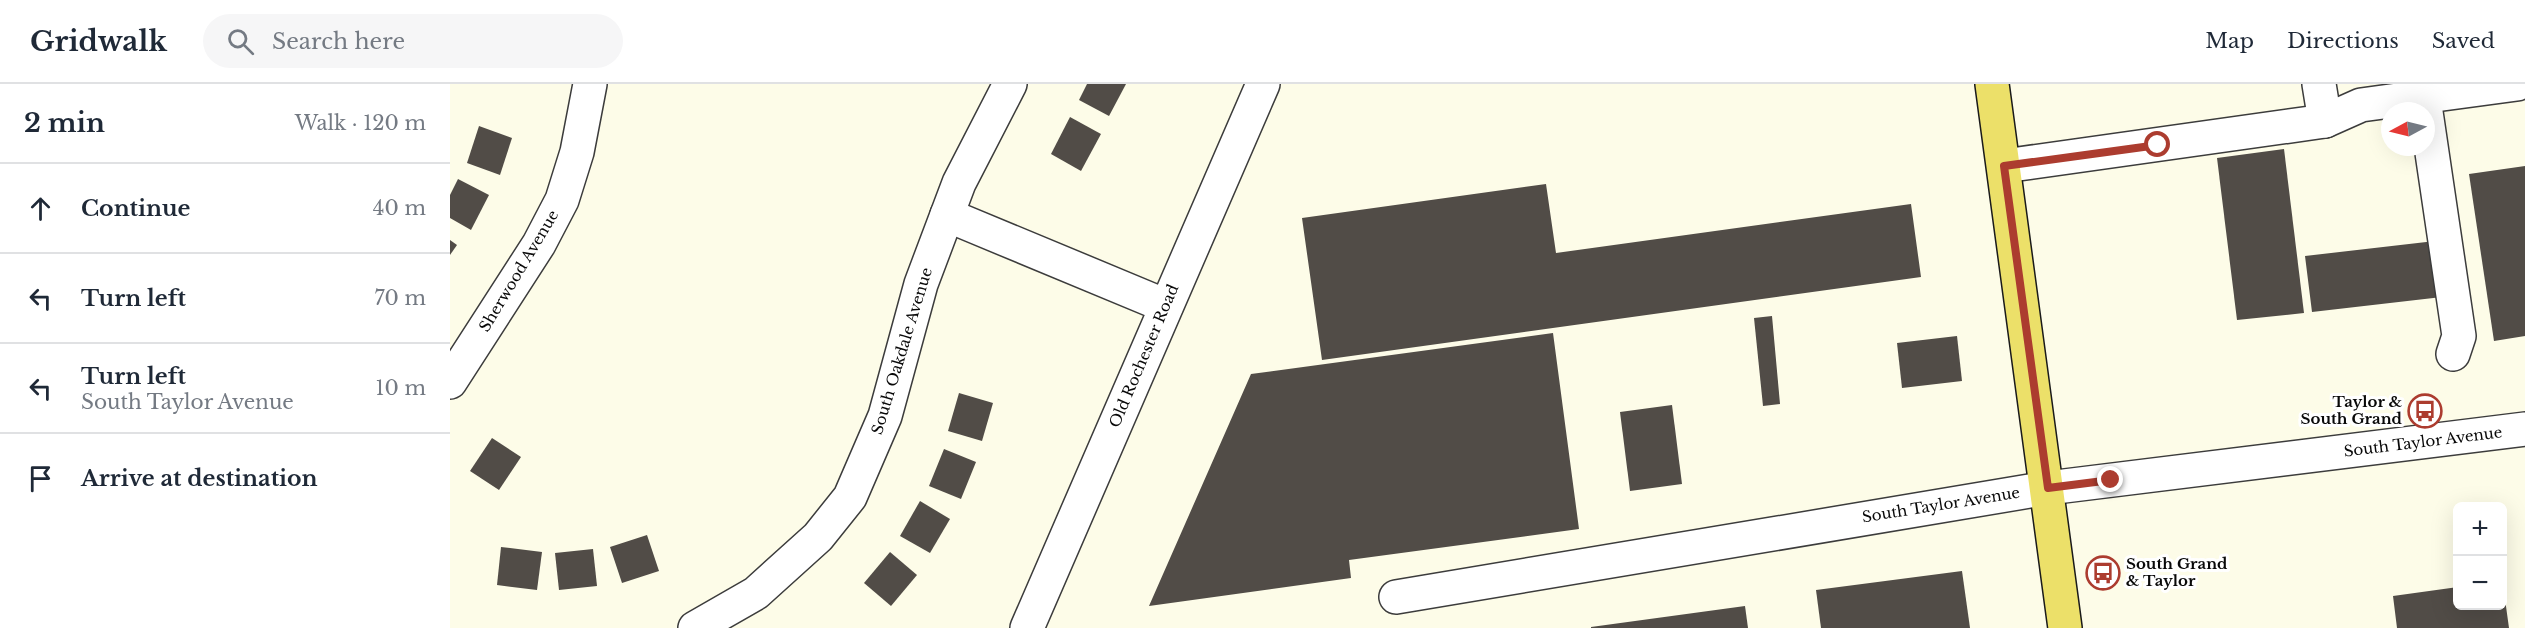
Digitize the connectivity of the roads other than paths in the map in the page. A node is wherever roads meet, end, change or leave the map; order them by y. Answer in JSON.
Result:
{"nodes":[{"id":1,"x":590,"y":84,"type":"edge"},
{"id":2,"x":1010,"y":84,"type":"edge"},
{"id":3,"x":1263,"y":84,"type":"edge"},
{"id":4,"x":1992,"y":84,"type":"edge"},
{"id":5,"x":2319,"y":84,"type":"edge"},
{"id":6,"x":2517,"y":84,"type":"edge"},
{"id":7,"x":2435,"y":104,"type":"edge"},
{"id":8,"x":2381,"y":105,"type":"edge"},
{"id":9,"x":2325,"y":121,"type":"junction"},
{"id":10,"x":2432,"y":156,"type":"edge"},
{"id":11,"x":2004,"y":166,"type":"junction"},
{"id":12,"x":947,"y":214,"type":"junction"},
{"id":13,"x":1166,"y":306,"type":"junction"},
{"id":14,"x":2453,"y":354,"type":"dead end"},
{"id":15,"x":450,"y":382,"type":"edge"},
{"id":16,"x":2525,"y":429,"type":"edge"},
{"id":17,"x":2048,"y":488,"type":"junction"},
{"id":18,"x":1396,"y":597,"type":"dead end"},
{"id":19,"x":695,"y":628,"type":"edge"},
{"id":20,"x":1027,"y":628,"type":"edge"},
{"id":21,"x":2065,"y":628,"type":"edge"}],
"edges":[{"from":1,"to":15,"type":"street","name":"Sherwood Avenue"},
{"from":2,"to":12,"type":"street","name":"South Oakdale Avenue"},
{"from":3,"to":13,"type":"street","name":"Old Rochester Road"},
{"from":4,"to":11,"type":"main road"},
{"from":5,"to":9,"type":"street"},
{"from":6,"to":7,"type":"street"},
{"from":8,"to":9,"type":"street"},
{"from":9,"to":11,"type":"street"},
{"from":10,"to":14,"type":"street"},
{"from":11,"to":17,"type":"main road"},
{"from":12,"to":13,"type":"street"},
{"from":12,"to":19,"type":"street","name":"South Oakdale Avenue"},
{"from":13,"to":20,"type":"street","name":"Old Rochester Road"},
{"from":16,"to":17,"type":"street","name":"South Taylor Avenue"},
{"from":17,"to":18,"type":"street","name":"South Taylor Avenue"},
{"from":17,"to":21,"type":"main road"}]}
